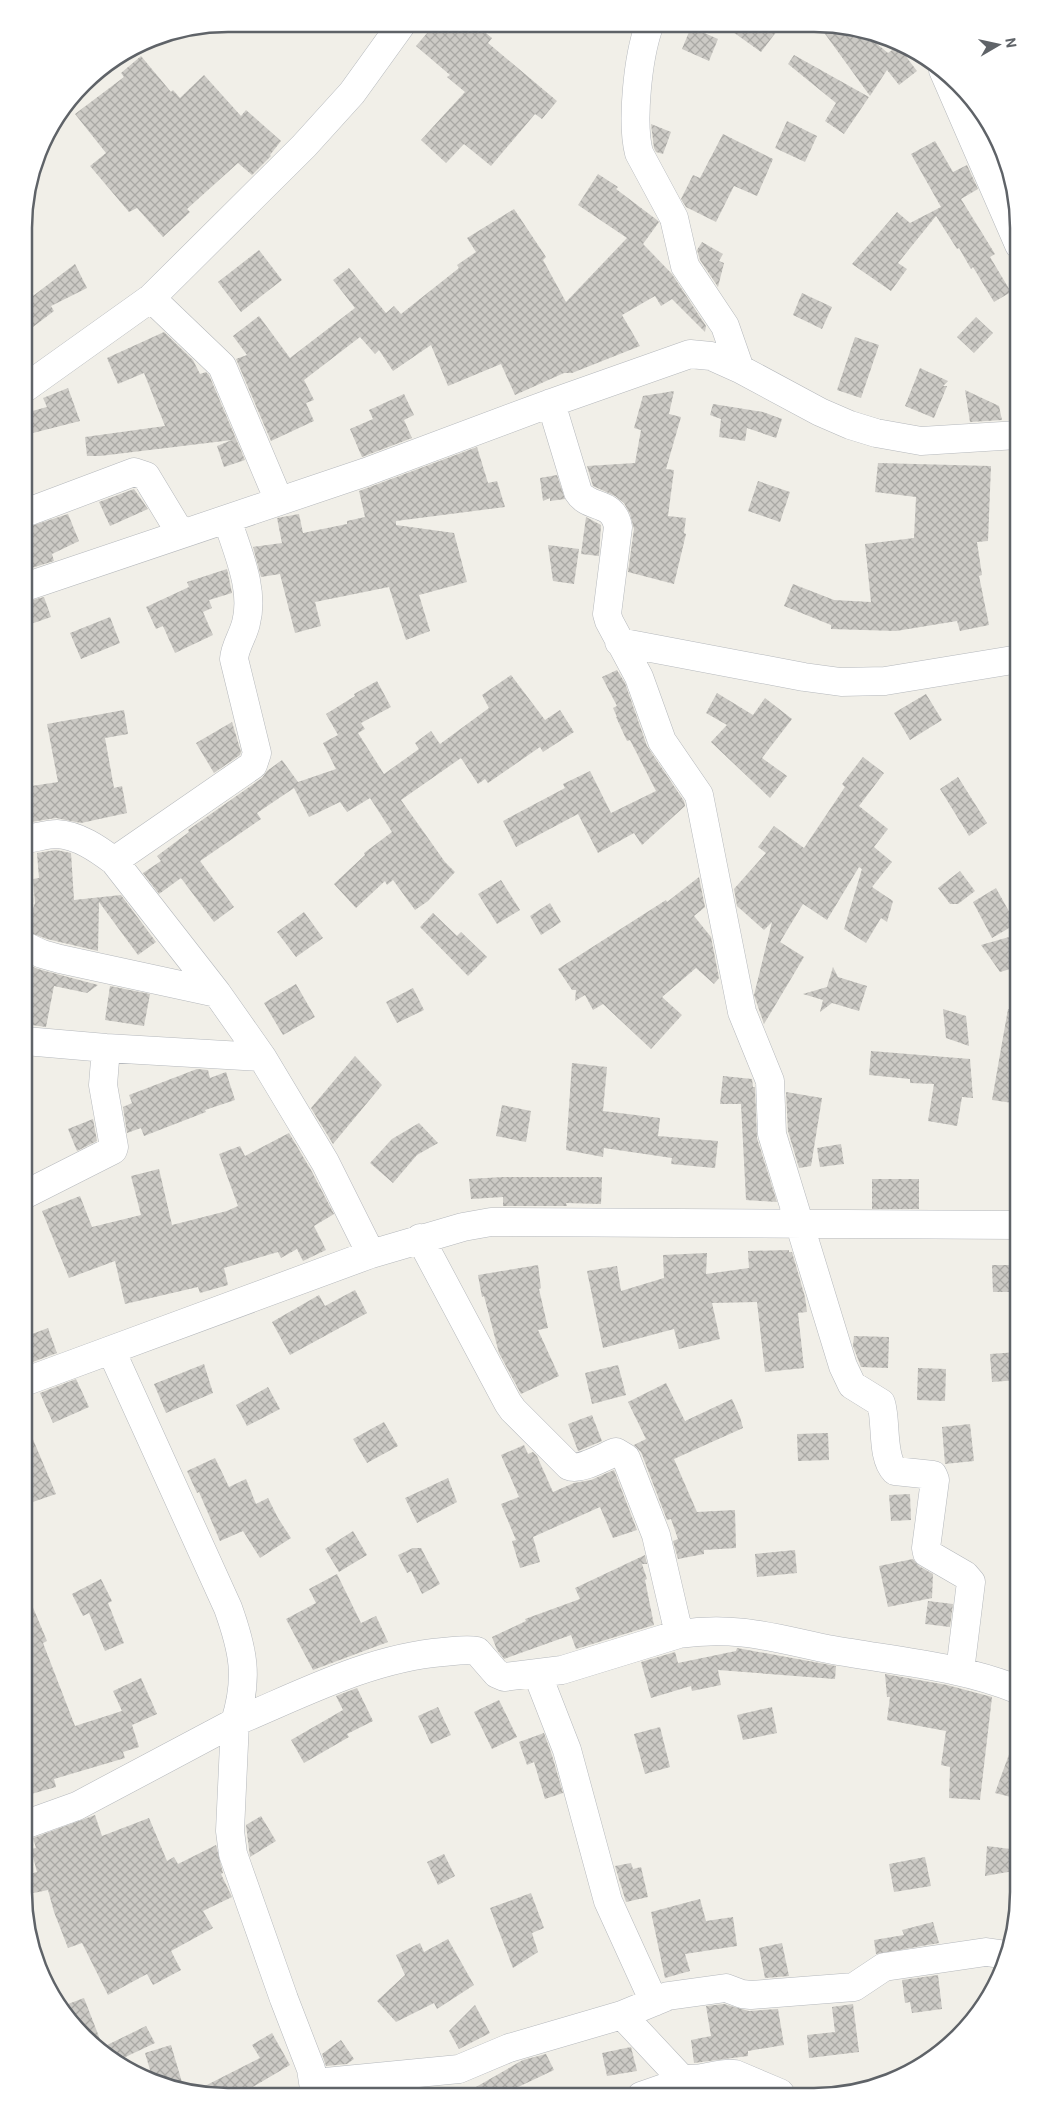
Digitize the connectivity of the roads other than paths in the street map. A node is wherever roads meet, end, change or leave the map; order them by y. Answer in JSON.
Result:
{"nodes":[{"id":1,"x":396,"y":32,"type":"edge"},
{"id":2,"x":647,"y":32,"type":"edge"},
{"id":3,"x":951,"y":88,"type":"edge"},
{"id":4,"x":1010,"y":224,"type":"edge"},
{"id":5,"x":151,"y":298,"type":"junction"},
{"id":6,"x":740,"y":369,"type":"junction"},
{"id":7,"x":32,"y":383,"type":"edge"},
{"id":8,"x":551,"y":402,"type":"junction"},
{"id":9,"x":1010,"y":436,"type":"edge"},
{"id":10,"x":279,"y":501,"type":"junction"},
{"id":11,"x":32,"y":509,"type":"edge"},
{"id":12,"x":227,"y":518,"type":"junction"},
{"id":13,"x":181,"y":534,"type":"junction"},
{"id":14,"x":32,"y":585,"type":"edge"},
{"id":15,"x":619,"y":642,"type":"junction"},
{"id":16,"x":1010,"y":660,"type":"edge"},
{"id":17,"x":32,"y":838,"type":"edge"},
{"id":18,"x":114,"y":861,"type":"junction"},
{"id":19,"x":32,"y":949,"type":"edge"},
{"id":20,"x":217,"y":993,"type":"junction"},
{"id":21,"x":32,"y":1041,"type":"edge"},
{"id":22,"x":106,"y":1048,"type":"junction"},
{"id":23,"x":262,"y":1057,"type":"junction"},
{"id":24,"x":32,"y":1191,"type":"edge"},
{"id":25,"x":799,"y":1224,"type":"junction"},
{"id":26,"x":1010,"y":1225,"type":"edge"},
{"id":27,"x":420,"y":1238,"type":"junction"},
{"id":28,"x":371,"y":1254,"type":"junction"},
{"id":29,"x":111,"y":1350,"type":"junction"},
{"id":30,"x":32,"y":1379,"type":"edge"},
{"id":31,"x":679,"y":1634,"type":"junction"},
{"id":32,"x":960,"y":1671,"type":"junction"},
{"id":33,"x":537,"y":1673,"type":"junction"},
{"id":34,"x":1010,"y":1687,"type":"edge"},
{"id":35,"x":235,"y":1722,"type":"junction"},
{"id":36,"x":32,"y":1822,"type":"edge"},
{"id":37,"x":1000,"y":1954,"type":"edge"},
{"id":38,"x":654,"y":2002,"type":"junction"},
{"id":39,"x":622,"y":2015,"type":"junction"},
{"id":40,"x":687,"y":2080,"type":"junction"},
{"id":41,"x":315,"y":2088,"type":"edge"},
{"id":42,"x":322,"y":2088,"type":"edge"},
{"id":43,"x":664,"y":2088,"type":"edge"},
{"id":44,"x":768,"y":2088,"type":"edge"}],
"edges":[{"from":1,"to":5,"type":"street"},
{"from":2,"to":6,"type":"street"},
{"from":3,"to":4,"type":"street"},
{"from":5,"to":7,"type":"street"},
{"from":5,"to":10,"type":"street"},
{"from":6,"to":8,"type":"street"},
{"from":6,"to":9,"type":"street"},
{"from":8,"to":10,"type":"street"},
{"from":8,"to":15,"type":"street"},
{"from":10,"to":12,"type":"street"},
{"from":11,"to":13,"type":"street"},
{"from":12,"to":13,"type":"street"},
{"from":12,"to":18,"type":"street"},
{"from":13,"to":14,"type":"street"},
{"from":15,"to":16,"type":"street"},
{"from":15,"to":25,"type":"street"},
{"from":17,"to":18,"type":"street"},
{"from":18,"to":20,"type":"street"},
{"from":19,"to":20,"type":"street"},
{"from":20,"to":23,"type":"street"},
{"from":21,"to":22,"type":"street"},
{"from":22,"to":23,"type":"street"},
{"from":22,"to":24,"type":"street"},
{"from":23,"to":28,"type":"street"},
{"from":25,"to":26,"type":"street"},
{"from":25,"to":27,"type":"street"},
{"from":25,"to":32,"type":"street"},
{"from":27,"to":28,"type":"street"},
{"from":27,"to":31,"type":"street"},
{"from":28,"to":29,"type":"street"},
{"from":29,"to":30,"type":"street"},
{"from":29,"to":35,"type":"street"},
{"from":31,"to":32,"type":"street"},
{"from":31,"to":33,"type":"street"},
{"from":32,"to":34,"type":"street"},
{"from":33,"to":35,"type":"street"},
{"from":33,"to":38,"type":"street"},
{"from":35,"to":36,"type":"street"},
{"from":35,"to":41,"type":"street"},
{"from":37,"to":38,"type":"street"},
{"from":38,"to":39,"type":"street"},
{"from":39,"to":40,"type":"street"},
{"from":39,"to":42,"type":"street"},
{"from":40,"to":43,"type":"street"},
{"from":40,"to":44,"type":"street"}]}
